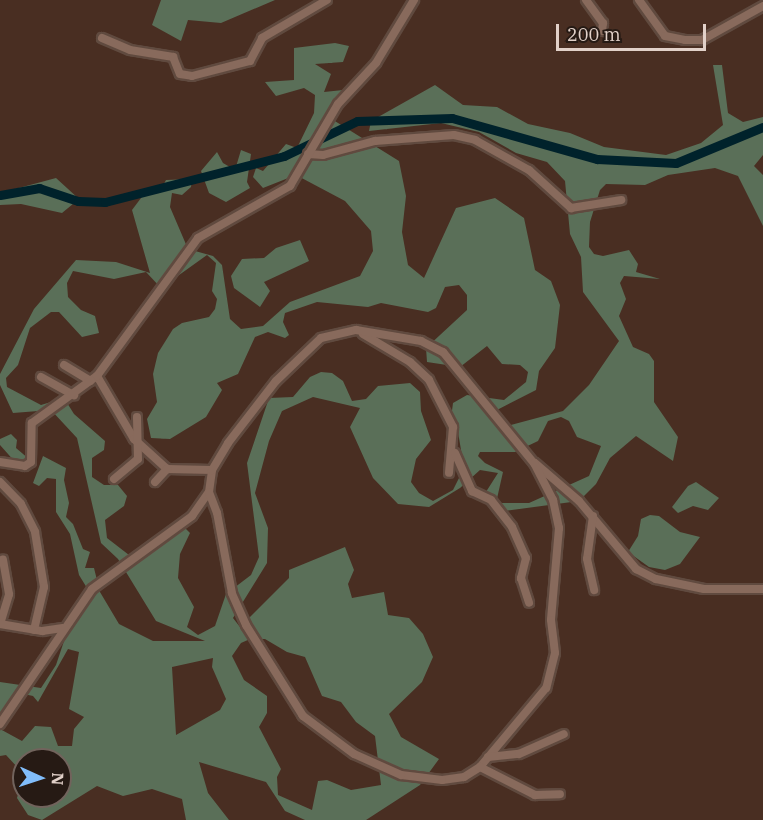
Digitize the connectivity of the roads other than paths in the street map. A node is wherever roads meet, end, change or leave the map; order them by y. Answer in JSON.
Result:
{"nodes":[{"id":1,"x":327,"y":0,"type":"edge"},
{"id":2,"x":414,"y":0,"type":"edge"},
{"id":3,"x":586,"y":0,"type":"edge"},
{"id":4,"x":639,"y":0,"type":"edge"},
{"id":5,"x":763,"y":6,"type":"edge"},
{"id":6,"x":602,"y":31,"type":"dead end"},
{"id":7,"x":102,"y":38,"type":"dead end"},
{"id":8,"x":308,"y":154,"type":"junction"},
{"id":9,"x":621,"y":200,"type":"dead end"},
{"id":10,"x":356,"y":330,"type":"junction"},
{"id":11,"x":64,"y":365,"type":"dead end"},
{"id":12,"x":41,"y":377,"type":"dead end"},
{"id":13,"x":94,"y":378,"type":"junction"},
{"id":14,"x":74,"y":395,"type":"junction"},
{"id":15,"x":137,"y":417,"type":"dead end"},
{"id":16,"x":138,"y":444,"type":"junction"},
{"id":17,"x":454,"y":448,"type":"junction"},
{"id":18,"x":0,"y":462,"type":"edge"},
{"id":19,"x":534,"y":463,"type":"junction"},
{"id":20,"x":167,"y":469,"type":"junction"},
{"id":21,"x":212,"y":470,"type":"junction"},
{"id":22,"x":449,"y":473,"type":"dead end"},
{"id":23,"x":114,"y":479,"type":"dead end"},
{"id":24,"x":0,"y":482,"type":"edge"},
{"id":25,"x":155,"y":482,"type":"dead end"},
{"id":26,"x":209,"y":492,"type":"junction"},
{"id":27,"x":593,"y":516,"type":"junction"},
{"id":28,"x":3,"y":560,"type":"dead end"},
{"id":29,"x":763,"y":589,"type":"edge"},
{"id":30,"x":594,"y":590,"type":"dead end"},
{"id":31,"x":529,"y":603,"type":"dead end"},
{"id":32,"x":0,"y":624,"type":"edge"},
{"id":33,"x":63,"y":628,"type":"junction"},
{"id":34,"x":34,"y":630,"type":"junction"},
{"id":35,"x":0,"y":724,"type":"edge"},
{"id":36,"x":564,"y":734,"type":"dead end"},
{"id":37,"x":488,"y":757,"type":"junction"},
{"id":38,"x":480,"y":767,"type":"junction"},
{"id":39,"x":560,"y":794,"type":"dead end"}],
"edges":[{"from":1,"to":7,"type":"street"},
{"from":2,"to":8,"type":"street"},
{"from":3,"to":6,"type":"street"},
{"from":4,"to":5,"type":"street"},
{"from":8,"to":9,"type":"street"},
{"from":8,"to":13,"type":"street"},
{"from":10,"to":17,"type":"street"},
{"from":10,"to":19,"type":"street"},
{"from":10,"to":21,"type":"street"},
{"from":11,"to":13,"type":"street"},
{"from":12,"to":14,"type":"street"},
{"from":13,"to":14,"type":"street"},
{"from":13,"to":16,"type":"street"},
{"from":14,"to":18,"type":"street"},
{"from":15,"to":16,"type":"street"},
{"from":16,"to":20,"type":"street"},
{"from":16,"to":23,"type":"street"},
{"from":17,"to":22,"type":"street"},
{"from":17,"to":31,"type":"street"},
{"from":19,"to":27,"type":"street"},
{"from":19,"to":37,"type":"street"},
{"from":20,"to":21,"type":"street"},
{"from":20,"to":25,"type":"street"},
{"from":21,"to":26,"type":"street"},
{"from":24,"to":34,"type":"street"},
{"from":26,"to":33,"type":"street"},
{"from":26,"to":38,"type":"street"},
{"from":27,"to":29,"type":"street"},
{"from":27,"to":30,"type":"street"},
{"from":28,"to":32,"type":"street"},
{"from":32,"to":34,"type":"street"},
{"from":33,"to":34,"type":"street"},
{"from":33,"to":35,"type":"street"},
{"from":36,"to":37,"type":"street"},
{"from":37,"to":38,"type":"street"},
{"from":38,"to":39,"type":"street"}]}
